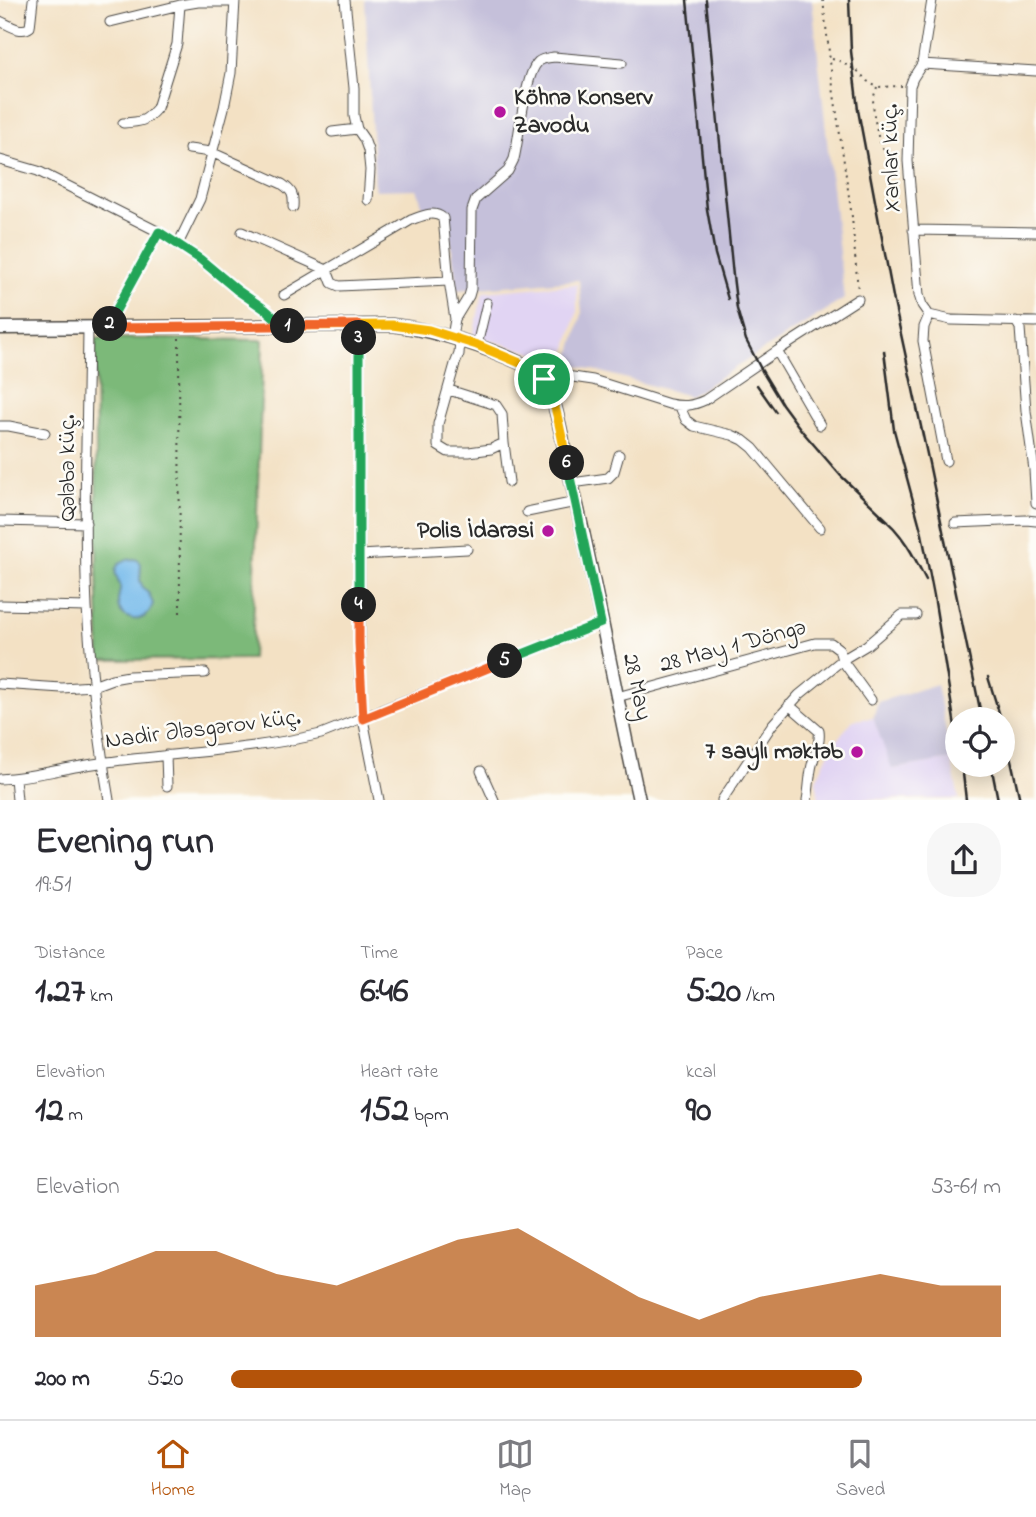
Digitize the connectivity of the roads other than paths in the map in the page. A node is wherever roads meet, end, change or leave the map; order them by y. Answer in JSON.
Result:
{"nodes":[{"id":1,"x":33,"y":0,"type":"edge"},
{"id":2,"x":345,"y":0,"type":"edge"},
{"id":3,"x":932,"y":0,"type":"edge"},
{"id":4,"x":235,"y":1,"type":"edge"},
{"id":5,"x":180,"y":5,"type":"junction"},
{"id":6,"x":0,"y":21,"type":"edge"},
{"id":7,"x":110,"y":22,"type":"dead end"},
{"id":8,"x":622,"y":63,"type":"dead end"},
{"id":9,"x":922,"y":64,"type":"junction"},
{"id":10,"x":1036,"y":71,"type":"edge"},
{"id":11,"x":123,"y":123,"type":"dead end"},
{"id":12,"x":357,"y":129,"type":"junction"},
{"id":13,"x":332,"y":132,"type":"dead end"},
{"id":14,"x":189,"y":149,"type":"dead end"},
{"id":15,"x":211,"y":152,"type":"junction"},
{"id":16,"x":0,"y":160,"type":"edge"},
{"id":17,"x":368,"y":200,"type":"dead end"},
{"id":18,"x":293,"y":206,"type":"dead end"},
{"id":19,"x":913,"y":230,"type":"junction"},
{"id":20,"x":159,"y":232,"type":"junction"},
{"id":21,"x":242,"y":232,"type":"dead end"},
{"id":22,"x":1036,"y":232,"type":"edge"},
{"id":23,"x":178,"y":244,"type":"junction"},
{"id":24,"x":327,"y":270,"type":"junction"},
{"id":25,"x":449,"y":281,"type":"junction"},
{"id":26,"x":284,"y":295,"type":"dead end"},
{"id":27,"x":858,"y":299,"type":"road end"},
{"id":28,"x":487,"y":303,"type":"dead end"},
{"id":29,"x":929,"y":315,"type":"junction"},
{"id":30,"x":456,"y":319,"type":"junction"},
{"id":31,"x":1016,"y":321,"type":"junction"},
{"id":32,"x":1036,"y":322,"type":"edge"},
{"id":33,"x":359,"y":325,"type":"junction"},
{"id":34,"x":281,"y":326,"type":"junction"},
{"id":35,"x":0,"y":328,"type":"edge"},
{"id":36,"x":109,"y":328,"type":"junction"},
{"id":37,"x":88,"y":329,"type":"junction"},
{"id":38,"x":456,"y":338,"type":"junction"},
{"id":39,"x":477,"y":345,"type":"junction"},
{"id":40,"x":777,"y":351,"type":"junction"},
{"id":41,"x":544,"y":379,"type":"junction"},
{"id":42,"x":449,"y":390,"type":"junction"},
{"id":43,"x":680,"y":407,"type":"junction"},
{"id":44,"x":1031,"y":410,"type":"edge"},
{"id":45,"x":820,"y":425,"type":"dead end"},
{"id":46,"x":0,"y":426,"type":"edge"},
{"id":47,"x":45,"y":433,"type":"dead end"},
{"id":48,"x":504,"y":443,"type":"junction"},
{"id":49,"x":619,"y":454,"type":"dead end"},
{"id":50,"x":946,"y":461,"type":"dead end"},
{"id":51,"x":509,"y":482,"type":"dead end"},
{"id":52,"x":572,"y":483,"type":"junction"},
{"id":53,"x":576,"y":502,"type":"junction"},
{"id":54,"x":1036,"y":503,"type":"edge"},
{"id":55,"x":527,"y":512,"type":"dead end"},
{"id":56,"x":0,"y":521,"type":"edge"},
{"id":57,"x":1036,"y":521,"type":"edge"},
{"id":58,"x":86,"y":523,"type":"junction"},
{"id":59,"x":954,"y":523,"type":"dead end"},
{"id":60,"x":820,"y":528,"type":"dead end"},
{"id":61,"x":467,"y":549,"type":"dead end"},
{"id":62,"x":360,"y":555,"type":"junction"},
{"id":63,"x":0,"y":606,"type":"edge"},
{"id":64,"x":87,"y":607,"type":"junction"},
{"id":65,"x":916,"y":615,"type":"dead end"},
{"id":66,"x":601,"y":623,"type":"junction"},
{"id":67,"x":842,"y":660,"type":"junction"},
{"id":68,"x":205,"y":673,"type":"dead end"},
{"id":69,"x":0,"y":684,"type":"edge"},
{"id":70,"x":93,"y":686,"type":"junction"},
{"id":71,"x":617,"y":697,"type":"junction"},
{"id":72,"x":871,"y":700,"type":"dead end"},
{"id":73,"x":789,"y":705,"type":"junction"},
{"id":74,"x":363,"y":719,"type":"junction"},
{"id":75,"x":166,"y":755,"type":"junction"},
{"id":76,"x":102,"y":762,"type":"junction"},
{"id":77,"x":481,"y":771,"type":"dead end"},
{"id":78,"x":15,"y":778,"type":"junction"},
{"id":79,"x":0,"y":779,"type":"edge"},
{"id":80,"x":167,"y":786,"type":"dead end"},
{"id":81,"x":17,"y":800,"type":"edge"},
{"id":82,"x":109,"y":800,"type":"edge"},
{"id":83,"x":379,"y":800,"type":"edge"},
{"id":84,"x":494,"y":800,"type":"edge"},
{"id":85,"x":639,"y":800,"type":"edge"},
{"id":86,"x":722,"y":800,"type":"edge"},
{"id":87,"x":807,"y":800,"type":"edge"}],
"edges":[{"from":1,"to":6,"type":"street"},
{"from":2,"to":12,"type":"street"},
{"from":3,"to":9,"type":"street","name":"Xanlar küç."},
{"from":4,"to":5,"type":"street"},
{"from":4,"to":15,"type":"street"},
{"from":5,"to":7,"type":"street"},
{"from":5,"to":11,"type":"street"},
{"from":8,"to":30,"type":"street"},
{"from":9,"to":10,"type":"street"},
{"from":9,"to":19,"type":"street","name":"Xanlar küç."},
{"from":12,"to":13,"type":"street"},
{"from":12,"to":17,"type":"street"},
{"from":14,"to":15,"type":"street"},
{"from":15,"to":18,"type":"street"},
{"from":15,"to":23,"type":"street"},
{"from":16,"to":20,"type":"street"},
{"from":19,"to":22,"type":"street"},
{"from":19,"to":29,"type":"street","name":"Xanlar küç."},
{"from":20,"to":23,"type":"street"},
{"from":20,"to":36,"type":"street"},
{"from":21,"to":24,"type":"street"},
{"from":23,"to":34,"type":"street"},
{"from":24,"to":25,"type":"street"},
{"from":24,"to":25,"type":"street"},
{"from":24,"to":26,"type":"street"},
{"from":25,"to":30,"type":"street"},
{"from":27,"to":40,"type":"street"},
{"from":28,"to":39,"type":"street"},
{"from":29,"to":31,"type":"street"},
{"from":29,"to":50,"type":"street"},
{"from":30,"to":38,"type":"street"},
{"from":31,"to":32,"type":"street"},
{"from":31,"to":44,"type":"street"},
{"from":33,"to":34,"type":"main road"},
{"from":33,"to":38,"type":"main road"},
{"from":33,"to":62,"type":"street"},
{"from":34,"to":36,"type":"main road"},
{"from":35,"to":37,"type":"main road"},
{"from":36,"to":37,"type":"main road"},
{"from":37,"to":58,"type":"street","name":"Qələbə küç."},
{"from":38,"to":39,"type":"main road"},
{"from":38,"to":42,"type":"street"},
{"from":39,"to":41,"type":"main road"},
{"from":40,"to":43,"type":"street"},
{"from":40,"to":45,"type":"street"},
{"from":41,"to":43,"type":"street"},
{"from":41,"to":52,"type":"main road","name":"28 May"},
{"from":42,"to":48,"type":"street"},
{"from":42,"to":48,"type":"street"},
{"from":43,"to":60,"type":"street"},
{"from":44,"to":54,"type":"street"},
{"from":46,"to":47,"type":"street"},
{"from":48,"to":51,"type":"street"},
{"from":49,"to":52,"type":"street"},
{"from":52,"to":53,"type":"main road","name":"28 May"},
{"from":53,"to":55,"type":"street"},
{"from":53,"to":66,"type":"main road","name":"28 May"},
{"from":56,"to":58,"type":"street"},
{"from":57,"to":59,"type":"street"},
{"from":58,"to":64,"type":"street","name":"Qələbə küç."},
{"from":61,"to":62,"type":"street"},
{"from":62,"to":74,"type":"street"},
{"from":63,"to":64,"type":"street"},
{"from":64,"to":70,"type":"street","name":"Qələbə küç."},
{"from":65,"to":67,"type":"street"},
{"from":66,"to":71,"type":"main road","name":"28 May"},
{"from":66,"to":74,"type":"street","name":"Nadir Ələsgərov küç."},
{"from":67,"to":71,"type":"street","name":"28 May 1 Döngə"},
{"from":67,"to":72,"type":"street","name":"28 May 1 Döngə"},
{"from":67,"to":73,"type":"street"},
{"from":68,"to":70,"type":"street"},
{"from":69,"to":70,"type":"street"},
{"from":70,"to":76,"type":"street","name":"Qələbə küç."},
{"from":71,"to":85,"type":"main road","name":"28 May"},
{"from":73,"to":86,"type":"street"},
{"from":73,"to":87,"type":"street"},
{"from":74,"to":75,"type":"street","name":"Nadir Ələsgərov küç."},
{"from":74,"to":83,"type":"street"},
{"from":75,"to":76,"type":"street","name":"Nadir Ələsgərov küç."},
{"from":75,"to":80,"type":"street"},
{"from":76,"to":78,"type":"street","name":"Nadir Ələsgərov küç."},
{"from":76,"to":82,"type":"street","name":"Qələbə küç."},
{"from":77,"to":84,"type":"street"},
{"from":78,"to":79,"type":"street","name":"Nadir Ələsgərov küç."},
{"from":78,"to":81,"type":"street"}]}
